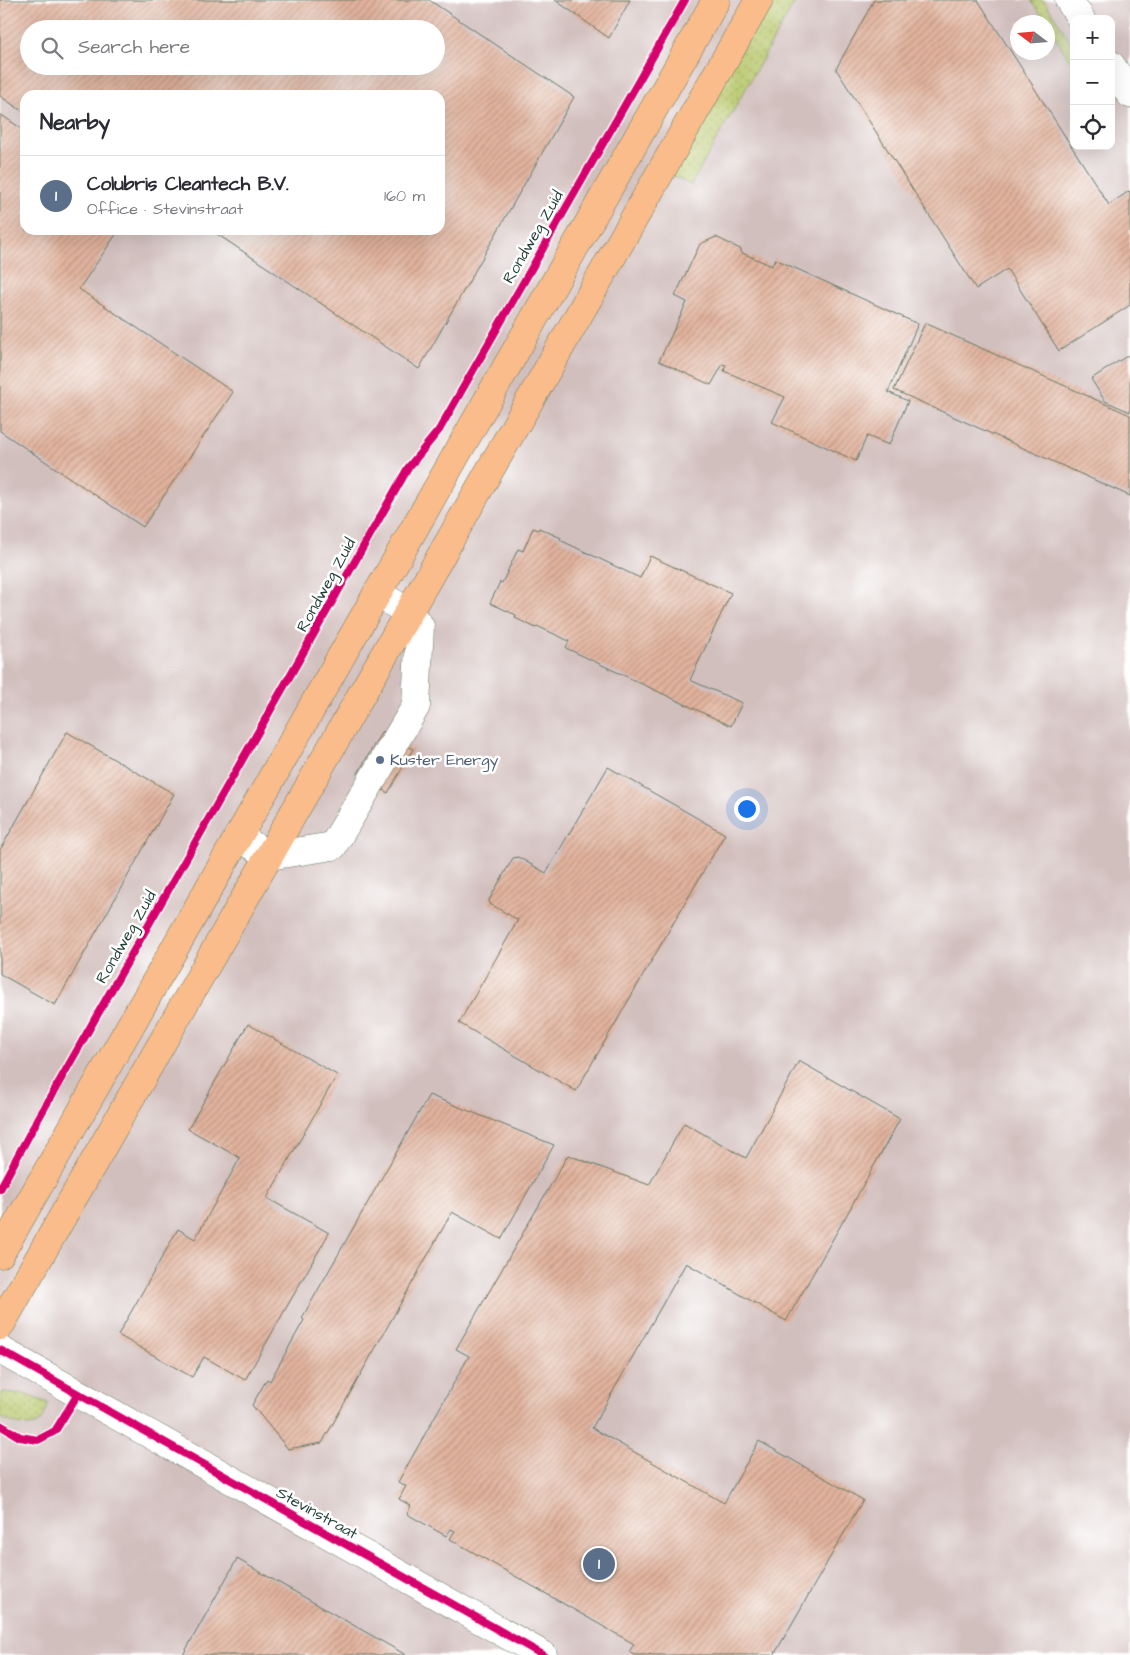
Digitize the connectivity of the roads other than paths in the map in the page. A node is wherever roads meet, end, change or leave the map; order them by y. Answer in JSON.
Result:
{"nodes":[{"id":1,"x":716,"y":0,"type":"edge"},
{"id":2,"x":758,"y":0,"type":"edge"},
{"id":3,"x":1069,"y":0,"type":"edge"},
{"id":4,"x":1078,"y":15,"type":"edge"},
{"id":5,"x":1115,"y":71,"type":"edge"},
{"id":6,"x":1130,"y":94,"type":"edge"},
{"id":7,"x":377,"y":593,"type":"junction"},
{"id":8,"x":408,"y":612,"type":"junction"},
{"id":9,"x":238,"y":836,"type":"junction"},
{"id":10,"x":269,"y":856,"type":"junction"},
{"id":11,"x":0,"y":1254,"type":"edge"},
{"id":12,"x":0,"y":1326,"type":"edge"},
{"id":13,"x":0,"y":1350,"type":"edge"},
{"id":14,"x":543,"y":1655,"type":"edge"}],
"edges":[{"from":1,"to":7,"type":"main road"},
{"from":2,"to":8,"type":"main road"},
{"from":3,"to":4,"type":"street"},
{"from":5,"to":6,"type":"street"},
{"from":7,"to":8,"type":"street"},
{"from":7,"to":9,"type":"main road"},
{"from":8,"to":10,"type":"main road"},
{"from":8,"to":10,"type":"street"},
{"from":9,"to":10,"type":"street"},
{"from":9,"to":11,"type":"main road"},
{"from":10,"to":12,"type":"main road"},
{"from":13,"to":14,"type":"street","name":"Stevinstraat"}]}
